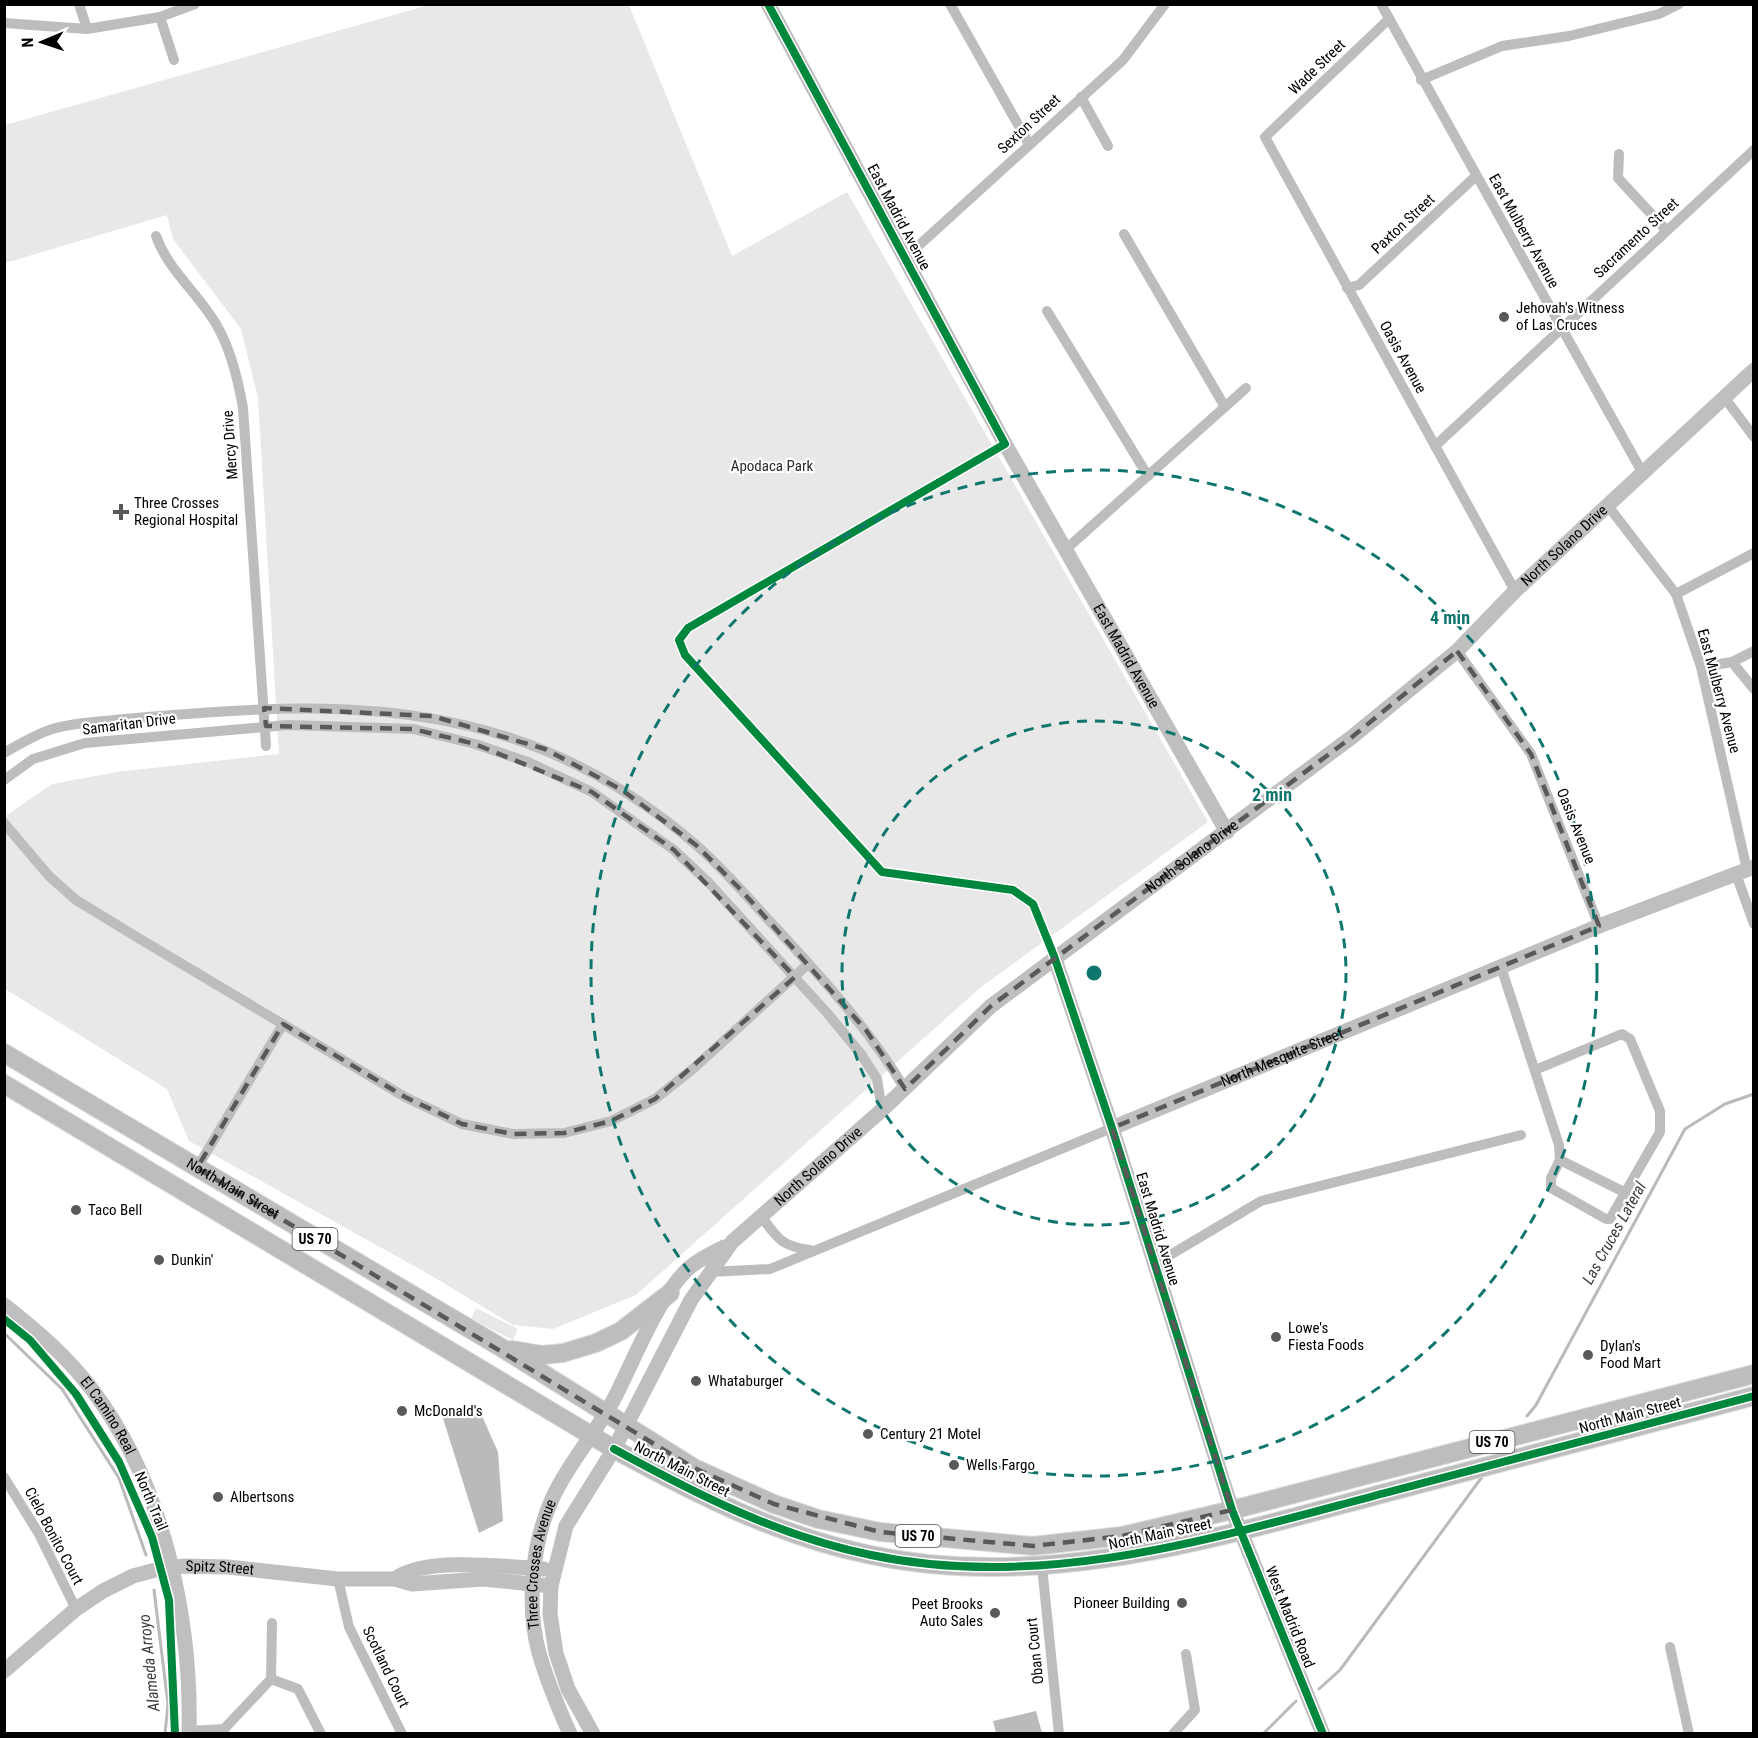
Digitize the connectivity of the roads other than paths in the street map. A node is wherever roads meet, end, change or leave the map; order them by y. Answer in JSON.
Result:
{"nodes":[{"id":1,"x":79,"y":4,"type":"edge"},
{"id":2,"x":195,"y":4,"type":"edge"},
{"id":3,"x":768,"y":4,"type":"edge"},
{"id":4,"x":950,"y":4,"type":"edge"},
{"id":5,"x":1165,"y":4,"type":"edge"},
{"id":6,"x":1381,"y":4,"type":"edge"},
{"id":7,"x":1679,"y":4,"type":"edge"},
{"id":8,"x":160,"y":17,"type":"junction"},
{"id":9,"x":1389,"y":19,"type":"junction"},
{"id":10,"x":4,"y":23,"type":"edge"},
{"id":11,"x":87,"y":29,"type":"junction"},
{"id":12,"x":174,"y":60,"type":"dead end"},
{"id":13,"x":1421,"y":80,"type":"junction"},
{"id":14,"x":1081,"y":97,"type":"junction"},
{"id":15,"x":1265,"y":137,"type":"joint"},
{"id":16,"x":1029,"y":144,"type":"junction"},
{"id":17,"x":1108,"y":146,"type":"dead end"},
{"id":18,"x":1754,"y":150,"type":"edge"},
{"id":19,"x":1619,"y":154,"type":"dead end"},
{"id":20,"x":1476,"y":176,"type":"junction"},
{"id":21,"x":1666,"y":230,"type":"junction"},
{"id":22,"x":1124,"y":234,"type":"dead end"},
{"id":23,"x":156,"y":236,"type":"dead end"},
{"id":24,"x":905,"y":258,"type":"junction"},
{"id":25,"x":1347,"y":288,"type":"junction"},
{"id":26,"x":1047,"y":311,"type":"dead end"},
{"id":27,"x":1560,"y":330,"type":"junction"},
{"id":28,"x":1754,"y":370,"type":"edge"},
{"id":29,"x":1246,"y":388,"type":"dead end"},
{"id":30,"x":1724,"y":397,"type":"junction"},
{"id":31,"x":1226,"y":407,"type":"junction"},
{"id":32,"x":1754,"y":437,"type":"edge"},
{"id":33,"x":1435,"y":446,"type":"junction"},
{"id":34,"x":1642,"y":472,"type":"junction"},
{"id":35,"x":1148,"y":476,"type":"junction"},
{"id":36,"x":1608,"y":506,"type":"junction"},
{"id":37,"x":1065,"y":550,"type":"junction"},
{"id":38,"x":1754,"y":553,"type":"edge"},
{"id":39,"x":1515,"y":591,"type":"junction"},
{"id":40,"x":1676,"y":594,"type":"junction"},
{"id":41,"x":1457,"y":651,"type":"junction"},
{"id":42,"x":1754,"y":651,"type":"edge"},
{"id":43,"x":1732,"y":662,"type":"junction"},
{"id":44,"x":1701,"y":667,"type":"junction"},
{"id":45,"x":1754,"y":689,"type":"edge"},
{"id":46,"x":264,"y":708,"type":"junction"},
{"id":47,"x":459,"y":723,"type":"junction"},
{"id":48,"x":266,"y":726,"type":"junction"},
{"id":49,"x":455,"y":739,"type":"junction"},
{"id":50,"x":266,"y":746,"type":"dead end"},
{"id":51,"x":4,"y":753,"type":"edge"},
{"id":52,"x":4,"y":780,"type":"edge"},
{"id":53,"x":622,"y":790,"type":"junction"},
{"id":54,"x":611,"y":805,"type":"junction"},
{"id":55,"x":4,"y":823,"type":"edge"},
{"id":56,"x":1227,"y":832,"type":"junction"},
{"id":57,"x":1745,"y":870,"type":"edge"},
{"id":58,"x":1754,"y":924,"type":"edge"},
{"id":59,"x":1599,"y":926,"type":"junction"},
{"id":60,"x":1054,"y":956,"type":"junction"},
{"id":61,"x":808,"y":964,"type":"junction"},
{"id":62,"x":1501,"y":967,"type":"junction"},
{"id":63,"x":795,"y":977,"type":"junction"},
{"id":64,"x":283,"y":1024,"type":"junction"},
{"id":65,"x":4,"y":1053,"type":"edge"},
{"id":66,"x":1535,"y":1070,"type":"junction"},
{"id":67,"x":7,"y":1085,"type":"edge"},
{"id":68,"x":905,"y":1089,"type":"junction"},
{"id":69,"x":882,"y":1110,"type":"junction"},
{"id":70,"x":101,"y":1111,"type":"junction"},
{"id":71,"x":1112,"y":1128,"type":"junction"},
{"id":72,"x":1521,"y":1135,"type":"dead end"},
{"id":73,"x":1560,"y":1160,"type":"junction"},
{"id":74,"x":197,"y":1168,"type":"junction"},
{"id":75,"x":1626,"y":1193,"type":"junction"},
{"id":76,"x":761,"y":1216,"type":"junction"},
{"id":77,"x":732,"y":1242,"type":"junction"},
{"id":78,"x":811,"y":1250,"type":"junction"},
{"id":79,"x":1155,"y":1264,"type":"junction"},
{"id":80,"x":709,"y":1272,"type":"junction"},
{"id":81,"x":670,"y":1293,"type":"junction"},
{"id":82,"x":4,"y":1305,"type":"edge"},
{"id":83,"x":502,"y":1348,"type":"junction"},
{"id":84,"x":1754,"y":1374,"type":"edge"},
{"id":85,"x":1754,"y":1396,"type":"edge"},
{"id":86,"x":607,"y":1413,"type":"junction"},
{"id":87,"x":626,"y":1424,"type":"junction"},
{"id":88,"x":592,"y":1436,"type":"junction"},
{"id":89,"x":614,"y":1449,"type":"junction"},
{"id":90,"x":1414,"y":1463,"type":"junction"},
{"id":91,"x":4,"y":1477,"type":"edge"},
{"id":92,"x":1419,"y":1484,"type":"junction"},
{"id":93,"x":1232,"y":1510,"type":"junction"},
{"id":94,"x":1242,"y":1531,"type":"junction"},
{"id":95,"x":1033,"y":1546,"type":"junction"},
{"id":96,"x":1042,"y":1566,"type":"junction"},
{"id":97,"x":172,"y":1568,"type":"junction"},
{"id":98,"x":535,"y":1569,"type":"junction"},
{"id":99,"x":554,"y":1570,"type":"junction"},
{"id":100,"x":338,"y":1579,"type":"junction"},
{"id":101,"x":395,"y":1579,"type":"junction"},
{"id":102,"x":534,"y":1585,"type":"junction"},
{"id":103,"x":551,"y":1586,"type":"junction"},
{"id":104,"x":76,"y":1609,"type":"junction"},
{"id":105,"x":272,"y":1623,"type":"dead end"},
{"id":106,"x":1670,"y":1647,"type":"dead end"},
{"id":107,"x":1186,"y":1654,"type":"dead end"},
{"id":108,"x":4,"y":1671,"type":"edge"},
{"id":109,"x":271,"y":1678,"type":"junction"},
{"id":110,"x":189,"y":1732,"type":"edge"},
{"id":111,"x":321,"y":1734,"type":"edge"},
{"id":112,"x":402,"y":1734,"type":"edge"},
{"id":113,"x":570,"y":1734,"type":"edge"},
{"id":114,"x":593,"y":1734,"type":"edge"},
{"id":115,"x":1059,"y":1734,"type":"edge"},
{"id":116,"x":1173,"y":1734,"type":"edge"},
{"id":117,"x":1323,"y":1734,"type":"edge"},
{"id":118,"x":1689,"y":1734,"type":"edge"}],
"edges":[{"from":1,"to":11,"type":"street"},
{"from":2,"to":8,"type":"street"},
{"from":3,"to":24,"type":"street","name":"East Madrid Avenue"},
{"from":4,"to":16,"type":"street"},
{"from":5,"to":14,"type":"street","name":"Sexton Street"},
{"from":6,"to":9,"type":"street","name":"East Mulberry Avenue"},
{"from":7,"to":13,"type":"street"},
{"from":8,"to":11,"type":"street"},
{"from":8,"to":12,"type":"street"},
{"from":9,"to":13,"type":"street","name":"East Mulberry Avenue"},
{"from":9,"to":15,"type":"street","name":"Wade Street"},
{"from":10,"to":11,"type":"street"},
{"from":13,"to":20,"type":"street","name":"East Mulberry Avenue"},
{"from":14,"to":16,"type":"street","name":"Sexton Street"},
{"from":14,"to":17,"type":"street"},
{"from":15,"to":25,"type":"street","name":"Oasis Avenue"},
{"from":16,"to":24,"type":"street","name":"Sexton Street"},
{"from":18,"to":21,"type":"street","name":"Sacramento Street"},
{"from":19,"to":21,"type":"street"},
{"from":20,"to":25,"type":"street","name":"Paxton Street"},
{"from":20,"to":27,"type":"street","name":"East Mulberry Avenue"},
{"from":21,"to":27,"type":"street","name":"Sacramento Street"},
{"from":22,"to":31,"type":"street"},
{"from":23,"to":46,"type":"street","name":"Mercy Drive"},
{"from":24,"to":37,"type":"street","name":"East Madrid Avenue"},
{"from":25,"to":33,"type":"street","name":"Oasis Avenue"},
{"from":26,"to":35,"type":"street"},
{"from":27,"to":33,"type":"street","name":"Sacramento Street"},
{"from":27,"to":34,"type":"street","name":"East Mulberry Avenue"},
{"from":28,"to":30,"type":"street","name":"North Solano Drive"},
{"from":29,"to":31,"type":"street"},
{"from":30,"to":32,"type":"street"},
{"from":30,"to":34,"type":"street","name":"North Solano Drive"},
{"from":31,"to":35,"type":"street"},
{"from":33,"to":39,"type":"street","name":"Oasis Avenue"},
{"from":34,"to":36,"type":"street","name":"North Solano Drive"},
{"from":35,"to":37,"type":"street"},
{"from":36,"to":39,"type":"street","name":"North Solano Drive"},
{"from":36,"to":40,"type":"street","name":"East Mulberry Avenue"},
{"from":37,"to":56,"type":"street","name":"East Madrid Avenue"},
{"from":38,"to":40,"type":"street"},
{"from":39,"to":41,"type":"street","name":"North Solano Drive"},
{"from":40,"to":44,"type":"street","name":"East Mulberry Avenue"},
{"from":41,"to":56,"type":"street","name":"North Solano Drive"},
{"from":41,"to":59,"type":"street","name":"Oasis Avenue"},
{"from":42,"to":43,"type":"street"},
{"from":43,"to":44,"type":"street"},
{"from":43,"to":45,"type":"street"},
{"from":44,"to":57,"type":"street","name":"East Mulberry Avenue"},
{"from":46,"to":47,"type":"street","name":"Samaritan Drive"},
{"from":46,"to":48,"type":"street","name":"Mercy Drive"},
{"from":46,"to":51,"type":"street","name":"Samaritan Drive"},
{"from":47,"to":49,"type":"street"},
{"from":47,"to":53,"type":"street","name":"Samaritan Drive"},
{"from":48,"to":49,"type":"street","name":"Samaritan Drive"},
{"from":48,"to":50,"type":"street","name":"Mercy Drive"},
{"from":48,"to":52,"type":"street","name":"Samaritan Drive"},
{"from":49,"to":54,"type":"street","name":"Samaritan Drive"},
{"from":53,"to":54,"type":"street"},
{"from":53,"to":61,"type":"street","name":"Samaritan Drive"},
{"from":54,"to":63,"type":"street","name":"Samaritan Drive"},
{"from":55,"to":64,"type":"street"},
{"from":56,"to":60,"type":"street","name":"North Solano Drive"},
{"from":57,"to":58,"type":"street","name":"East Mulberry Avenue"},
{"from":57,"to":59,"type":"street","name":"North Mesquite Street"},
{"from":59,"to":62,"type":"street","name":"North Mesquite Street"},
{"from":60,"to":68,"type":"street","name":"North Solano Drive"},
{"from":60,"to":71,"type":"street","name":"East Madrid Avenue"},
{"from":61,"to":63,"type":"street"},
{"from":61,"to":68,"type":"street","name":"Samaritan Drive"},
{"from":62,"to":66,"type":"street"},
{"from":62,"to":71,"type":"street","name":"North Mesquite Street"},
{"from":63,"to":64,"type":"street"},
{"from":63,"to":69,"type":"street","name":"Samaritan Drive"},
{"from":64,"to":74,"type":"street"},
{"from":65,"to":70,"type":"main road","name":"North Main Street","number":"US 70"},
{"from":66,"to":73,"type":"street"},
{"from":66,"to":75,"type":"street"},
{"from":67,"to":70,"type":"main road"},
{"from":67,"to":88,"type":"main road","name":"North Main Street","number":"US 70"},
{"from":68,"to":69,"type":"street","name":"North Solano Drive"},
{"from":69,"to":76,"type":"street","name":"North Solano Drive"},
{"from":70,"to":74,"type":"main road","name":"North Main Street","number":"US 70"},
{"from":71,"to":78,"type":"street","name":"North Mesquite Street"},
{"from":71,"to":79,"type":"street","name":"East Madrid Avenue"},
{"from":72,"to":79,"type":"street"},
{"from":73,"to":75,"type":"street"},
{"from":73,"to":75,"type":"street"},
{"from":74,"to":83,"type":"main road","name":"North Main Street","number":"US 70"},
{"from":76,"to":77,"type":"street","name":"North Solano Drive"},
{"from":76,"to":78,"type":"street"},
{"from":77,"to":80,"type":"street","name":"North Solano Drive"},
{"from":77,"to":81,"type":"street","name":"North Solano Drive"},
{"from":78,"to":80,"type":"street","name":"North Mesquite Street"},
{"from":79,"to":93,"type":"street","name":"East Madrid Avenue"},
{"from":80,"to":87,"type":"street","name":"North Solano Drive"},
{"from":81,"to":83,"type":"main road"},
{"from":81,"to":86,"type":"street","name":"North Solano Drive"},
{"from":82,"to":97,"type":"street","name":"El Camino Real"},
{"from":83,"to":86,"type":"main road","name":"North Main Street","number":"US 70"},
{"from":84,"to":90,"type":"main road","name":"North Main Street","number":"US 70"},
{"from":85,"to":92,"type":"main road","name":"North Main Street","number":"US 70"},
{"from":86,"to":87,"type":"main road","name":"North Main Street","number":"US 70"},
{"from":86,"to":88,"type":"street","name":"North Solano Drive"},
{"from":87,"to":89,"type":"street","name":"North Solano Drive"},
{"from":87,"to":95,"type":"main road","name":"North Main Street","number":"US 70"},
{"from":88,"to":89,"type":"main road","name":"North Main Street","number":"US 70"},
{"from":88,"to":98,"type":"street","name":"Three Crosses Avenue"},
{"from":89,"to":96,"type":"main road","name":"North Main Street","number":"US 70"},
{"from":89,"to":99,"type":"street","name":"Three Crosses Avenue"},
{"from":90,"to":92,"type":"main road"},
{"from":90,"to":93,"type":"main road","name":"North Main Street","number":"US 70"},
{"from":91,"to":104,"type":"street","name":"Cielo Bonito Court"},
{"from":92,"to":94,"type":"main road","name":"North Main Street","number":"US 70"},
{"from":93,"to":94,"type":"street","name":"West Madrid Road"},
{"from":93,"to":95,"type":"main road","name":"North Main Street","number":"US 70"},
{"from":94,"to":96,"type":"main road","name":"North Main Street","number":"US 70"},
{"from":94,"to":117,"type":"street","name":"West Madrid Road"},
{"from":95,"to":96,"type":"main road"},
{"from":96,"to":115,"type":"street","name":"Oban Court"},
{"from":97,"to":100,"type":"street","name":"Spitz Street"},
{"from":97,"to":104,"type":"street","name":"Spitz Street"},
{"from":97,"to":110,"type":"street","name":"El Camino Real"},
{"from":98,"to":99,"type":"street","name":"Spitz Street"},
{"from":98,"to":101,"type":"street","name":"Spitz Street"},
{"from":98,"to":102,"type":"street","name":"Three Crosses Avenue"},
{"from":99,"to":103,"type":"street","name":"Three Crosses Avenue"},
{"from":100,"to":101,"type":"street","name":"Spitz Street"},
{"from":100,"to":112,"type":"street","name":"Scotland Court"},
{"from":101,"to":102,"type":"street","name":"Spitz Street"},
{"from":102,"to":103,"type":"street","name":"Spitz Street"},
{"from":102,"to":113,"type":"street","name":"Three Crosses Avenue"},
{"from":103,"to":114,"type":"street","name":"Three Crosses Avenue"},
{"from":104,"to":108,"type":"street","name":"Spitz Street"},
{"from":105,"to":109,"type":"street"},
{"from":106,"to":118,"type":"street"},
{"from":107,"to":116,"type":"street"},
{"from":109,"to":110,"type":"street"},
{"from":109,"to":111,"type":"street"}]}
